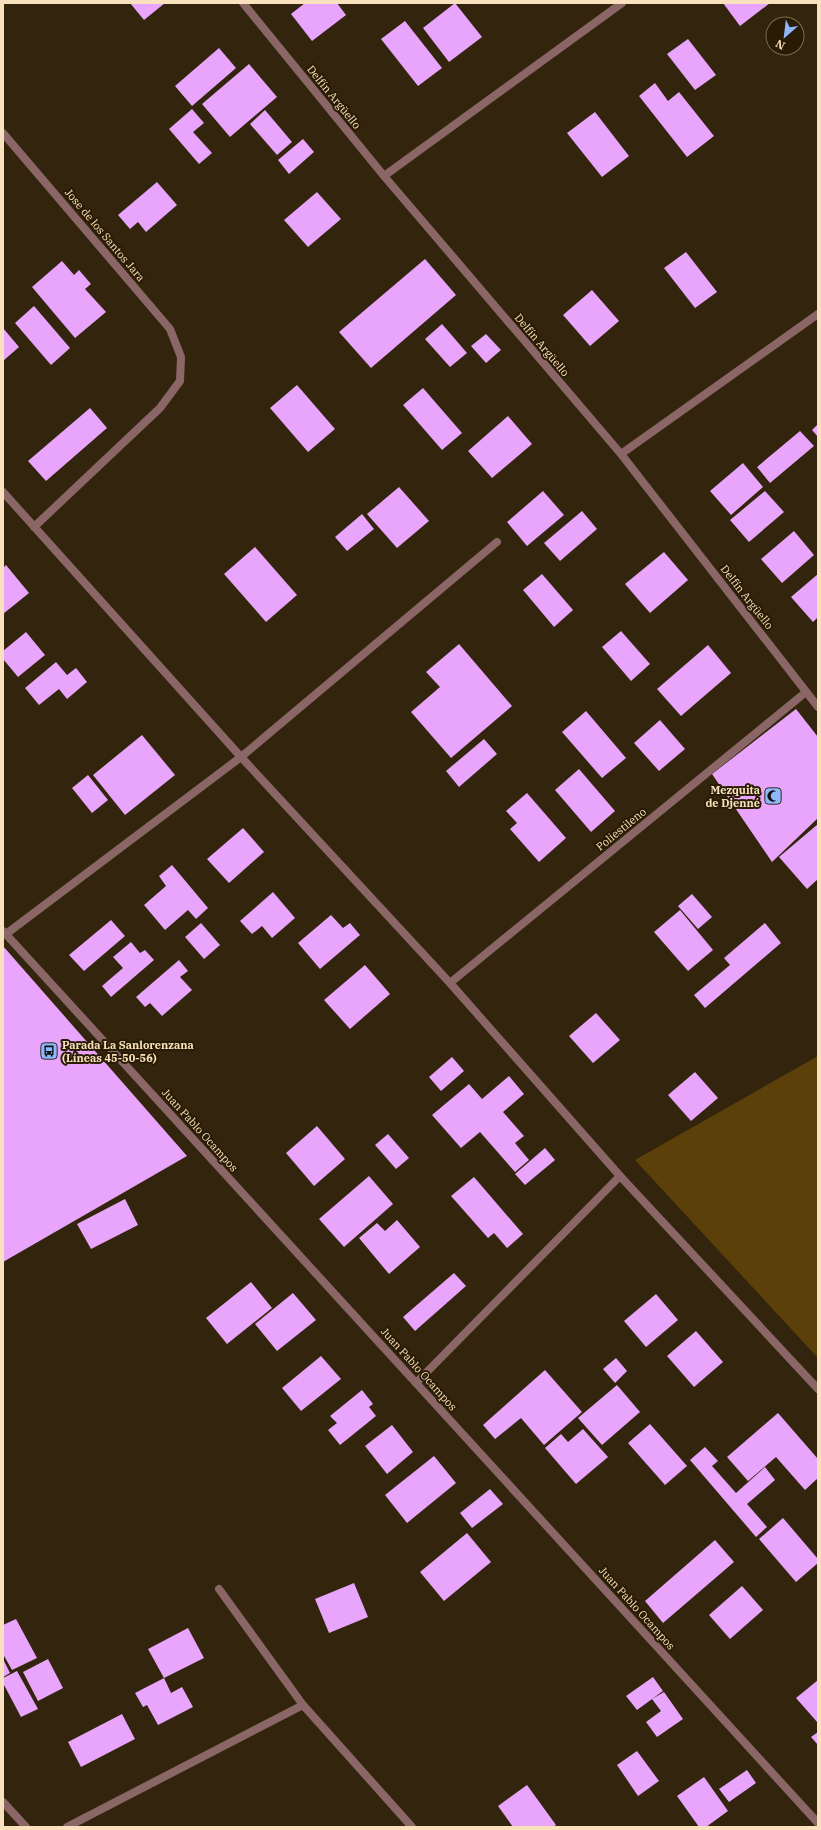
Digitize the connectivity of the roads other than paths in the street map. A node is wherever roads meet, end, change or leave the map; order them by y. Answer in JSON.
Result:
{"nodes":[{"id":1,"x":243,"y":3,"type":"edge"},
{"id":2,"x":622,"y":3,"type":"edge"},
{"id":3,"x":3,"y":133,"type":"edge"},
{"id":4,"x":384,"y":176,"type":"junction"},
{"id":5,"x":818,"y":314,"type":"edge"},
{"id":6,"x":621,"y":454,"type":"junction"},
{"id":7,"x":3,"y":492,"type":"edge"},
{"id":8,"x":34,"y":527,"type":"junction"},
{"id":9,"x":497,"y":542,"type":"dead end"},
{"id":10,"x":806,"y":692,"type":"junction"},
{"id":11,"x":818,"y":707,"type":"edge"},
{"id":12,"x":241,"y":757,"type":"junction"},
{"id":13,"x":4,"y":932,"type":"edge"},
{"id":14,"x":450,"y":983,"type":"junction"},
{"id":15,"x":620,"y":1176,"type":"junction"},
{"id":16,"x":416,"y":1383,"type":"junction"},
{"id":17,"x":818,"y":1389,"type":"edge"},
{"id":18,"x":218,"y":1589,"type":"dead end"},
{"id":19,"x":303,"y":1706,"type":"junction"},
{"id":20,"x":3,"y":1802,"type":"edge"},
{"id":21,"x":818,"y":1823,"type":"edge"},
{"id":22,"x":26,"y":1827,"type":"edge"},
{"id":23,"x":67,"y":1827,"type":"edge"},
{"id":24,"x":412,"y":1827,"type":"edge"}],
"edges":[{"from":1,"to":4,"type":"street","name":"Delfín Argüello"},
{"from":2,"to":4,"type":"street"},
{"from":3,"to":8,"type":"street","name":"Jose de los Santos Jara"},
{"from":4,"to":6,"type":"street","name":"Delfín Argüello"},
{"from":5,"to":6,"type":"street"},
{"from":6,"to":10,"type":"street","name":"Delfín Argüello"},
{"from":7,"to":8,"type":"street"},
{"from":8,"to":12,"type":"street"},
{"from":9,"to":12,"type":"street"},
{"from":10,"to":11,"type":"street","name":"Delfín Argüello"},
{"from":10,"to":14,"type":"street","name":"Poliestileno"},
{"from":12,"to":13,"type":"street"},
{"from":12,"to":14,"type":"street"},
{"from":13,"to":16,"type":"street","name":"Juan Pablo Ocampos"},
{"from":14,"to":15,"type":"street"},
{"from":15,"to":16,"type":"street"},
{"from":15,"to":17,"type":"street"},
{"from":16,"to":21,"type":"street","name":"Juan Pablo Ocampos"},
{"from":18,"to":19,"type":"street"},
{"from":19,"to":23,"type":"street"},
{"from":19,"to":24,"type":"street"},
{"from":20,"to":22,"type":"street"}]}
